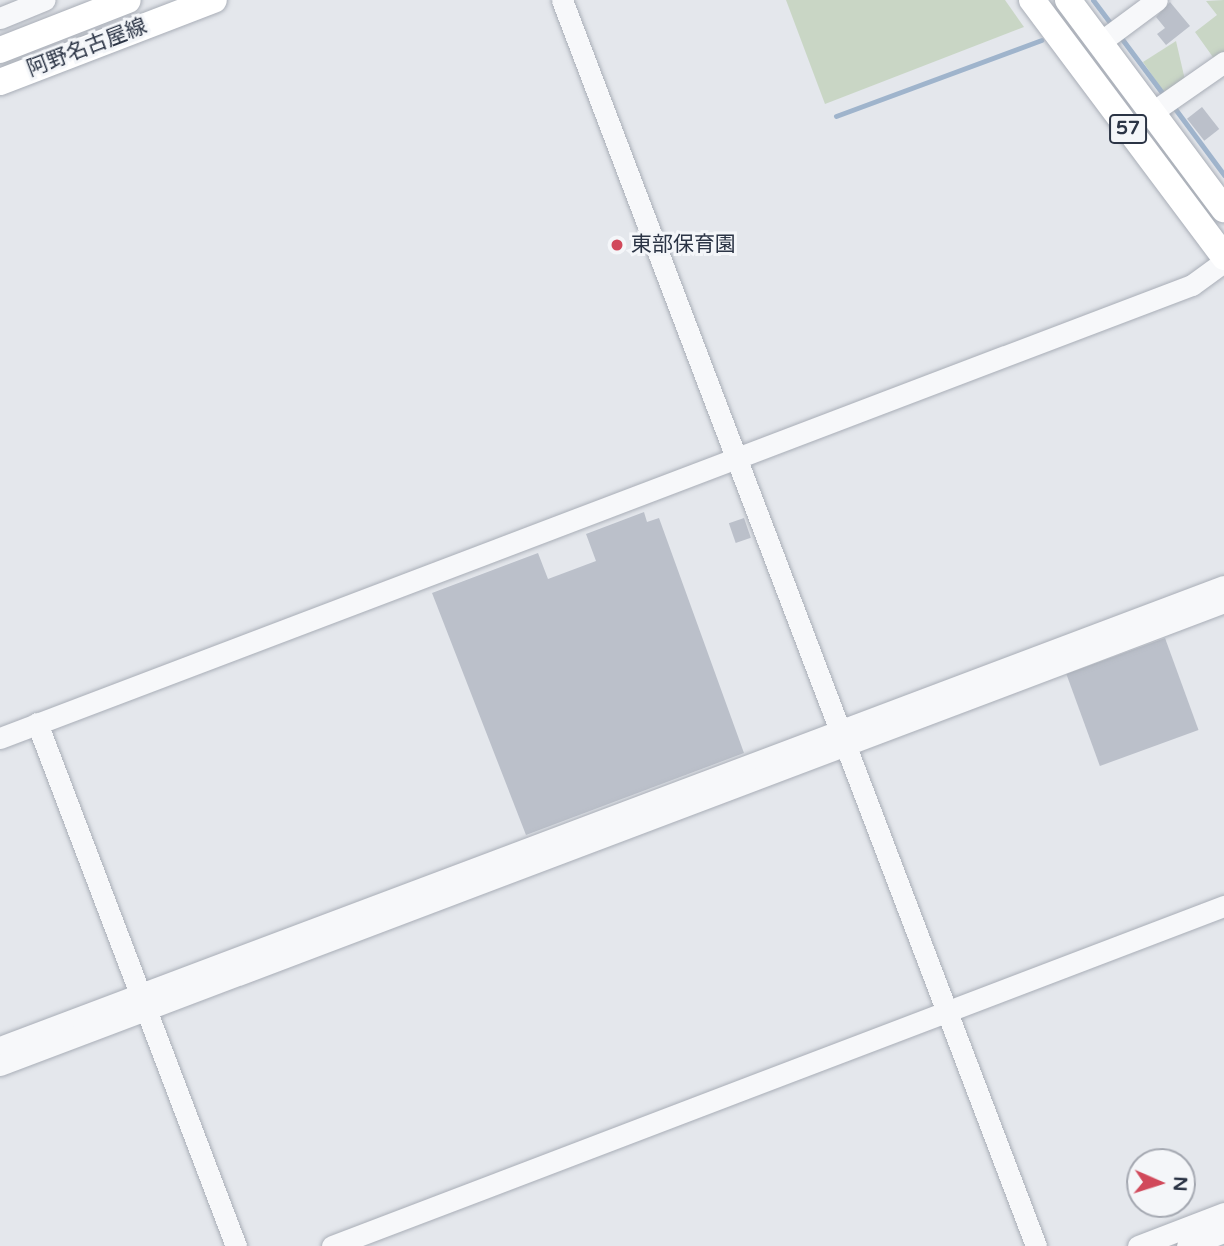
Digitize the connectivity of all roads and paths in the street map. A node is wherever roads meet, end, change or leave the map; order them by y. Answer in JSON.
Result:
{"nodes":[{"id":1,"x":44,"y":0,"type":"edge"},
{"id":2,"x":128,"y":0,"type":"edge"},
{"id":3,"x":214,"y":0,"type":"edge"},
{"id":4,"x":562,"y":0,"type":"edge"},
{"id":5,"x":1032,"y":0,"type":"edge"},
{"id":6,"x":1068,"y":0,"type":"edge"},
{"id":7,"x":1157,"y":0,"type":"edge"},
{"id":8,"x":0,"y":18,"type":"edge"},
{"id":9,"x":1100,"y":43,"type":"junction"},
{"id":10,"x":0,"y":50,"type":"edge"},
{"id":11,"x":1224,"y":62,"type":"edge"},
{"id":12,"x":0,"y":82,"type":"edge"},
{"id":13,"x":1151,"y":113,"type":"junction"},
{"id":14,"x":1221,"y":200,"type":"edge"},
{"id":15,"x":1224,"y":257,"type":"edge"},
{"id":16,"x":1224,"y":262,"type":"edge"},
{"id":17,"x":735,"y":459,"type":"junction"},
{"id":18,"x":1224,"y":586,"type":"edge"},
{"id":19,"x":1224,"y":602,"type":"edge"},
{"id":20,"x":37,"y":723,"type":"junction"},
{"id":21,"x":844,"y":737,"type":"junction"},
{"id":22,"x":0,"y":738,"type":"edge"},
{"id":23,"x":1224,"y":906,"type":"edge"},
{"id":24,"x":144,"y":1002,"type":"junction"},
{"id":25,"x":947,"y":1011,"type":"junction"},
{"id":26,"x":0,"y":1047,"type":"edge"},
{"id":27,"x":0,"y":1065,"type":"edge"},
{"id":28,"x":1224,"y":1213,"type":"edge"},
{"id":29,"x":1224,"y":1232,"type":"edge"},
{"id":30,"x":236,"y":1246,"type":"edge"},
{"id":31,"x":332,"y":1246,"type":"edge"},
{"id":32,"x":1036,"y":1246,"type":"edge"},
{"id":33,"x":1138,"y":1246,"type":"edge"},
{"id":34,"x":1187,"y":1246,"type":"edge"}],
"edges":[{"from":1,"to":8,"type":"street"},
{"from":2,"to":10,"type":"main road","name":"阿野名古屋線"},
{"from":3,"to":12,"type":"main road","name":"阿野名古屋線"},
{"from":4,"to":17,"type":"street"},
{"from":5,"to":15,"type":"main road","number":"57"},
{"from":6,"to":9,"type":"main road","number":"57"},
{"from":7,"to":9,"type":"street"},
{"from":9,"to":13,"type":"main road","number":"57"},
{"from":11,"to":13,"type":"street"},
{"from":13,"to":14,"type":"main road","number":"57"},
{"from":16,"to":17,"type":"street"},
{"from":17,"to":20,"type":"street"},
{"from":17,"to":21,"type":"street"},
{"from":18,"to":21,"type":"street"},
{"from":19,"to":21,"type":"street"},
{"from":20,"to":22,"type":"street"},
{"from":20,"to":24,"type":"street"},
{"from":21,"to":24,"type":"street"},
{"from":21,"to":25,"type":"street"},
{"from":23,"to":25,"type":"street"},
{"from":24,"to":26,"type":"street"},
{"from":24,"to":27,"type":"street"},
{"from":24,"to":30,"type":"street"},
{"from":25,"to":31,"type":"street"},
{"from":25,"to":32,"type":"street"},
{"from":28,"to":33,"type":"street"},
{"from":29,"to":34,"type":"street"}]}
